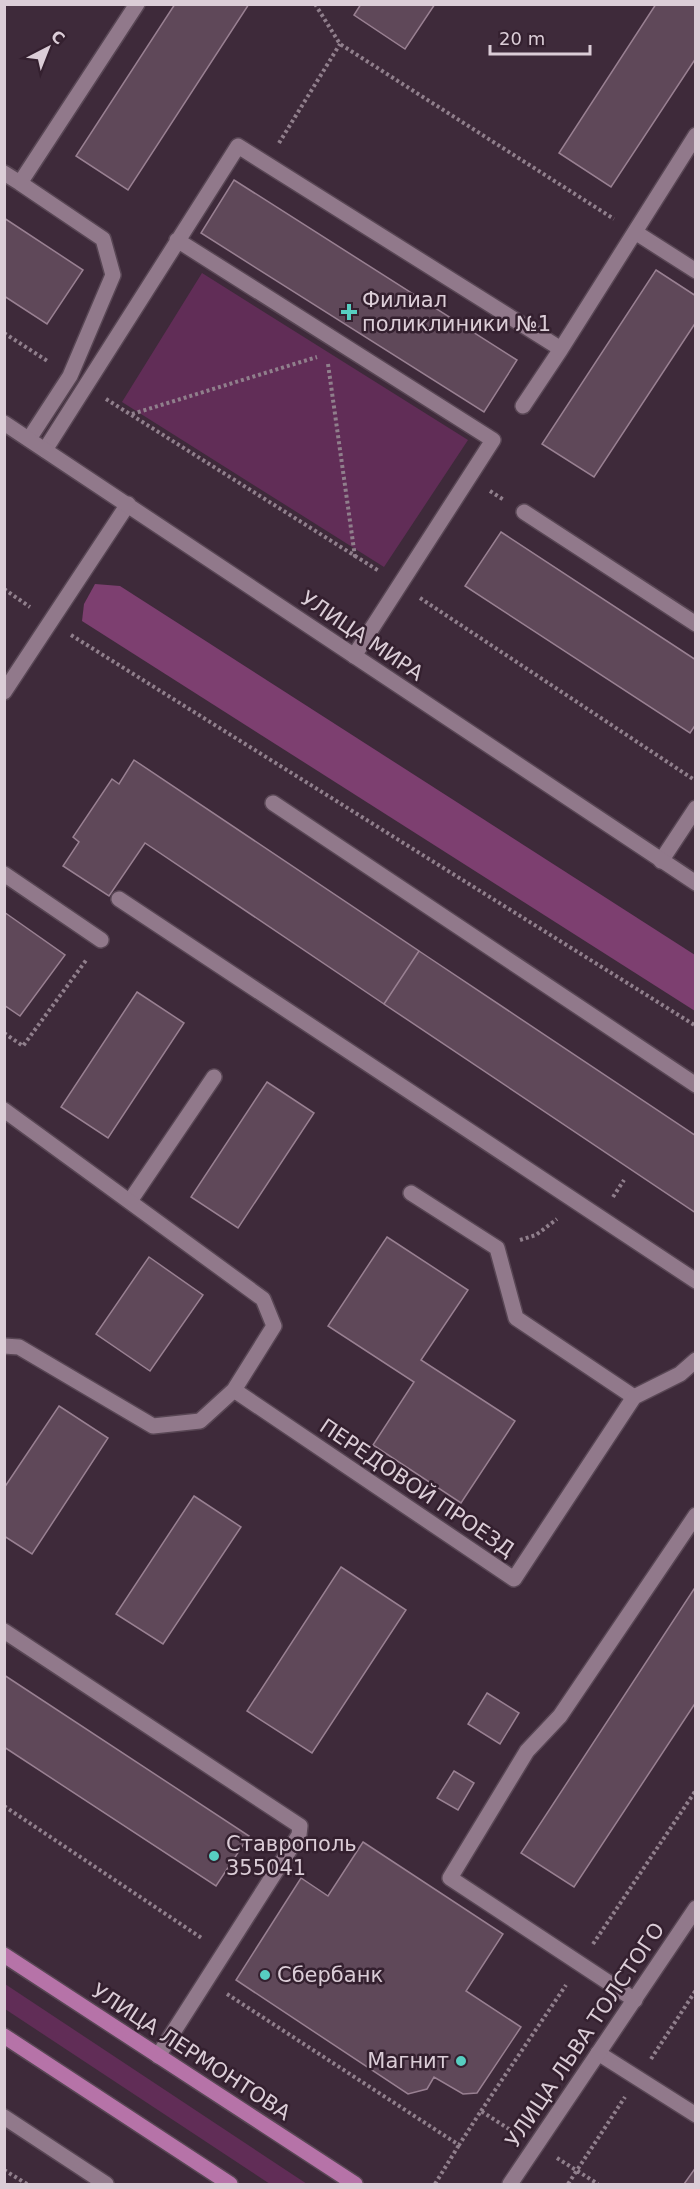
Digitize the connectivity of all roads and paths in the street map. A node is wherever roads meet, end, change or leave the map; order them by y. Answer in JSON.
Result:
{"nodes":[{"id":1,"x":137,"y":4,"type":"edge"},
{"id":2,"x":315,"y":4,"type":"edge"},
{"id":3,"x":340,"y":44,"type":"junction"},
{"id":4,"x":696,"y":135,"type":"edge"},
{"id":5,"x":266,"y":164,"type":"junction"},
{"id":6,"x":4,"y":173,"type":"edge"},
{"id":7,"x":21,"y":183,"type":"junction"},
{"id":8,"x":635,"y":232,"type":"junction"},
{"id":9,"x":177,"y":240,"type":"junction"},
{"id":10,"x":696,"y":271,"type":"edge"},
{"id":11,"x":4,"y":333,"type":"edge"},
{"id":12,"x":561,"y":349,"type":"junction"},
{"id":13,"x":70,"y":376,"type":"junction"},
{"id":14,"x":85,"y":386,"type":"junction"},
{"id":15,"x":524,"y":406,"type":"dead end"},
{"id":16,"x":131,"y":414,"type":"junction"},
{"id":17,"x":4,"y":423,"type":"edge"},
{"id":18,"x":29,"y":439,"type":"junction"},
{"id":19,"x":45,"y":450,"type":"junction"},
{"id":20,"x":469,"y":478,"type":"junction"},
{"id":21,"x":128,"y":504,"type":"junction"},
{"id":22,"x":524,"y":512,"type":"joint"},
{"id":23,"x":355,"y":557,"type":"junction"},
{"id":24,"x":400,"y":585,"type":"junction"},
{"id":25,"x":4,"y":590,"type":"edge"},
{"id":26,"x":50,"y":621,"type":"junction"},
{"id":27,"x":696,"y":624,"type":"edge"},
{"id":28,"x":354,"y":656,"type":"junction"},
{"id":29,"x":6,"y":687,"type":"edge"},
{"id":30,"x":696,"y":781,"type":"edge"},
{"id":31,"x":273,"y":803,"type":"dead end"},
{"id":32,"x":696,"y":808,"type":"edge"},
{"id":33,"x":661,"y":861,"type":"junction"},
{"id":34,"x":4,"y":874,"type":"edge"},
{"id":35,"x":696,"y":884,"type":"edge"},
{"id":36,"x":119,"y":899,"type":"dead end"},
{"id":37,"x":101,"y":939,"type":"joint"},
{"id":38,"x":696,"y":1026,"type":"edge"},
{"id":39,"x":4,"y":1033,"type":"edge"},
{"id":40,"x":214,"y":1077,"type":"dead end"},
{"id":41,"x":696,"y":1085,"type":"edge"},
{"id":42,"x":4,"y":1110,"type":"edge"},
{"id":43,"x":411,"y":1193,"type":"dead end"},
{"id":44,"x":569,"y":1198,"type":"junction"},
{"id":45,"x":129,"y":1201,"type":"junction"},
{"id":46,"x":497,"y":1248,"type":"junction"},
{"id":47,"x":696,"y":1281,"type":"edge"},
{"id":48,"x":4,"y":1346,"type":"edge"},
{"id":49,"x":696,"y":1360,"type":"edge"},
{"id":50,"x":234,"y":1390,"type":"junction"},
{"id":51,"x":634,"y":1397,"type":"junction"},
{"id":52,"x":696,"y":1515,"type":"edge"},
{"id":53,"x":4,"y":1631,"type":"edge"},
{"id":54,"x":4,"y":1806,"type":"edge"},
{"id":55,"x":696,"y":1908,"type":"edge"},
{"id":56,"x":224,"y":1953,"type":"junction"},
{"id":57,"x":4,"y":1955,"type":"edge"},
{"id":58,"x":206,"y":1981,"type":"junction"},
{"id":59,"x":635,"y":2000,"type":"junction"},
{"id":60,"x":4,"y":2036,"type":"edge"},
{"id":61,"x":598,"y":2053,"type":"junction"},
{"id":62,"x":158,"y":2056,"type":"junction"},
{"id":63,"x":696,"y":2115,"type":"edge"},
{"id":64,"x":4,"y":2117,"type":"edge"},
{"id":65,"x":459,"y":2145,"type":"junction"},
{"id":66,"x":537,"y":2146,"type":"junction"},
{"id":67,"x":4,"y":2170,"type":"edge"},
{"id":68,"x":27,"y":2184,"type":"edge"},
{"id":69,"x":105,"y":2184,"type":"edge"},
{"id":70,"x":230,"y":2184,"type":"edge"},
{"id":71,"x":356,"y":2184,"type":"edge"},
{"id":72,"x":435,"y":2184,"type":"edge"},
{"id":73,"x":510,"y":2184,"type":"edge"},
{"id":74,"x":598,"y":2184,"type":"edge"}],
"edges":[{"from":1,"to":7,"type":"street"},
{"from":2,"to":3,"type":"path"},
{"from":3,"to":5,"type":"path"},
{"from":3,"to":8,"type":"path"},
{"from":4,"to":8,"type":"street"},
{"from":5,"to":9,"type":"street"},
{"from":5,"to":12,"type":"street"},
{"from":6,"to":7,"type":"street"},
{"from":7,"to":13,"type":"street"},
{"from":8,"to":10,"type":"street"},
{"from":8,"to":12,"type":"street"},
{"from":9,"to":14,"type":"street"},
{"from":9,"to":20,"type":"street"},
{"from":11,"to":13,"type":"path"},
{"from":12,"to":15,"type":"street"},
{"from":13,"to":18,"type":"street"},
{"from":14,"to":16,"type":"path"},
{"from":14,"to":19,"type":"street"},
{"from":16,"to":23,"type":"path"},
{"from":16,"to":23,"type":"path"},
{"from":17,"to":18,"type":"street","name":"УЛИЦА МИРА"},
{"from":18,"to":19,"type":"street","name":"УЛИЦА МИРА"},
{"from":19,"to":21,"type":"street","name":"УЛИЦА МИРА"},
{"from":20,"to":22,"type":"path"},
{"from":20,"to":24,"type":"street"},
{"from":21,"to":26,"type":"street"},
{"from":21,"to":28,"type":"street","name":"УЛИЦА МИРА"},
{"from":22,"to":27,"type":"street"},
{"from":23,"to":24,"type":"path"},
{"from":24,"to":28,"type":"street"},
{"from":24,"to":30,"type":"path"},
{"from":25,"to":26,"type":"path"},
{"from":26,"to":29,"type":"street"},
{"from":26,"to":38,"type":"path"},
{"from":28,"to":33,"type":"street","name":"УЛИЦА МИРА"},
{"from":31,"to":41,"type":"street"},
{"from":32,"to":33,"type":"street"},
{"from":33,"to":35,"type":"street","name":"УЛИЦА МИРА"},
{"from":34,"to":37,"type":"street"},
{"from":36,"to":44,"type":"street"},
{"from":37,"to":39,"type":"path"},
{"from":40,"to":45,"type":"street"},
{"from":42,"to":45,"type":"street"},
{"from":43,"to":46,"type":"street"},
{"from":44,"to":46,"type":"path"},
{"from":44,"to":47,"type":"street"},
{"from":45,"to":50,"type":"street"},
{"from":46,"to":51,"type":"street"},
{"from":48,"to":50,"type":"street"},
{"from":49,"to":51,"type":"street"},
{"from":50,"to":51,"type":"street","name":"ПЕРЕДОВОЙ ПРОЕЗД"},
{"from":52,"to":59,"type":"street"},
{"from":53,"to":56,"type":"street"},
{"from":54,"to":56,"type":"path"},
{"from":55,"to":59,"type":"street","name":"УЛИЦА ЛЬВА ТОЛСТОГО"},
{"from":56,"to":58,"type":"street"},
{"from":57,"to":62,"type":"main road","name":"УЛИЦА ЛЕРМОНТОВА"},
{"from":58,"to":62,"type":"street"},
{"from":58,"to":65,"type":"path"},
{"from":59,"to":61,"type":"street","name":"УЛИЦА ЛЬВА ТОЛСТОГО"},
{"from":60,"to":70,"type":"main road"},
{"from":61,"to":63,"type":"street"},
{"from":61,"to":66,"type":"street","name":"УЛИЦА ЛЬВА ТОЛСТОГО"},
{"from":62,"to":71,"type":"main road","name":"УЛИЦА ЛЕРМОНТОВА"},
{"from":64,"to":69,"type":"street"},
{"from":65,"to":66,"type":"path"},
{"from":65,"to":72,"type":"path"},
{"from":66,"to":73,"type":"street","name":"УЛИЦА ЛЬВА ТОЛСТОГО"},
{"from":66,"to":74,"type":"path"},
{"from":67,"to":68,"type":"path"}]}
